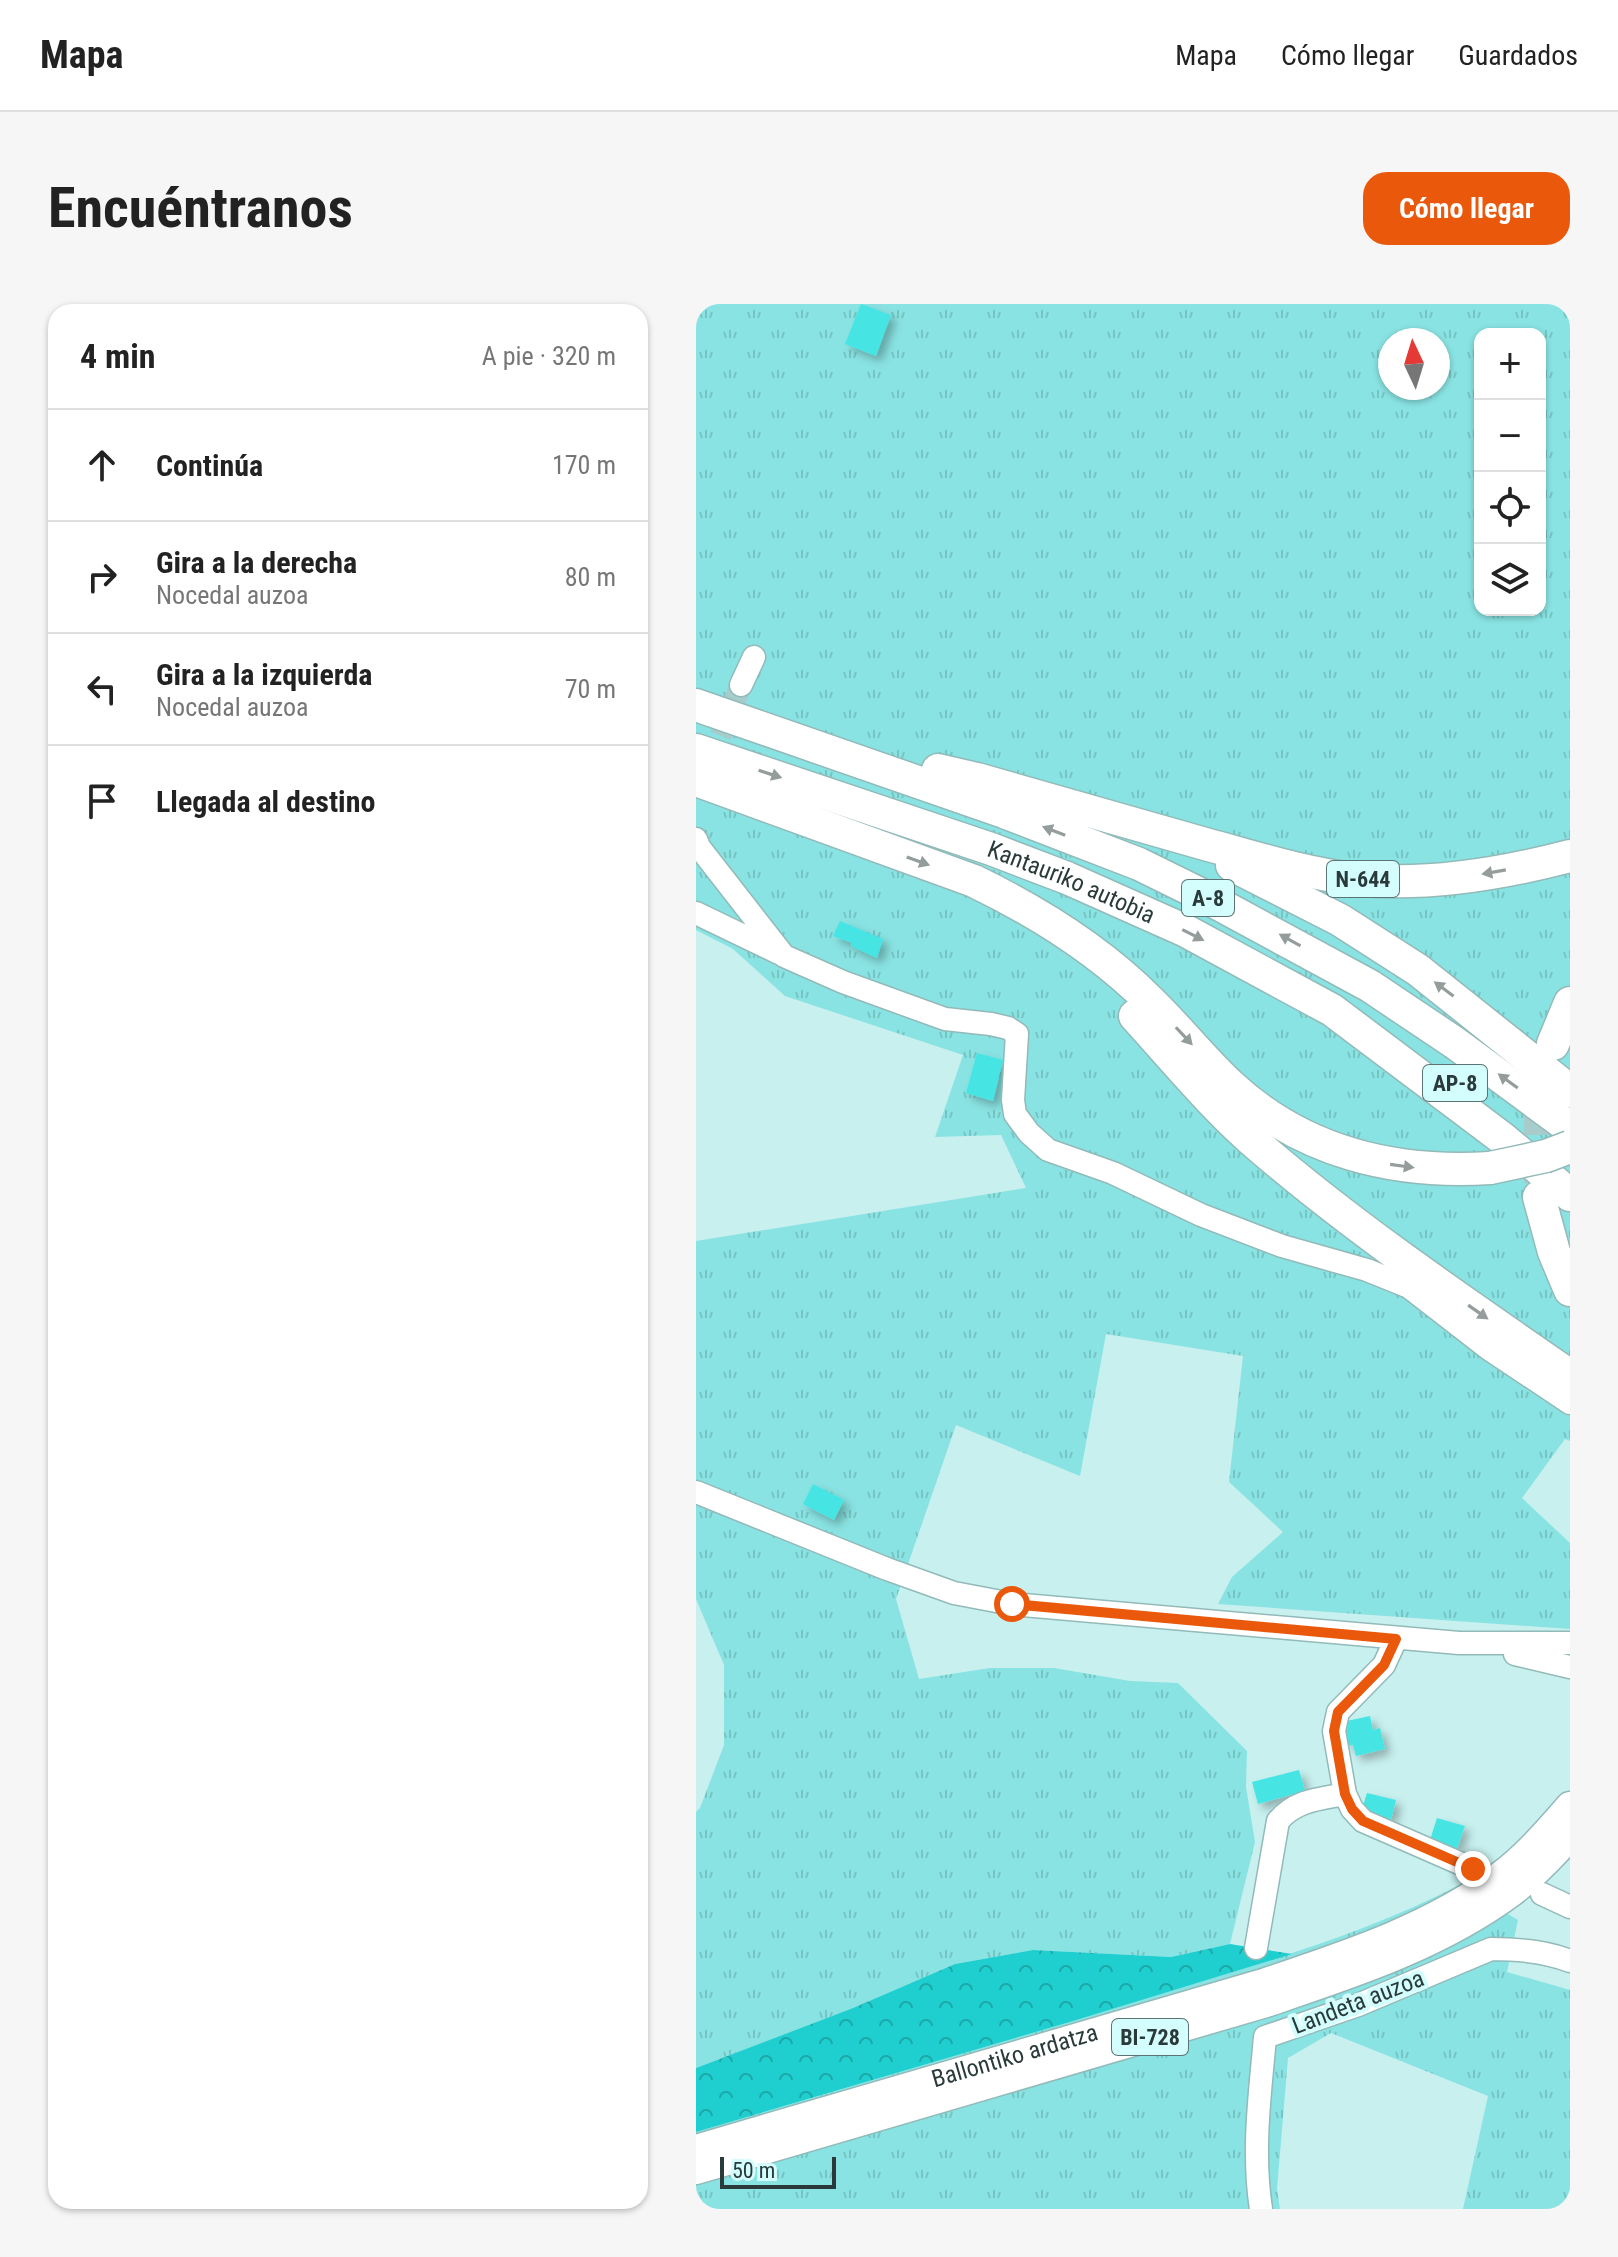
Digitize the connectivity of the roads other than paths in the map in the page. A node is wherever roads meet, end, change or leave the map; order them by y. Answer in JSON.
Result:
{"nodes":[{"id":1,"x":754,"y":657,"type":"dead end"},
{"id":2,"x":741,"y":685,"type":"tunnel mouth"},
{"id":3,"x":696,"y":705,"type":"edge"},
{"id":4,"x":808,"y":742,"type":"junction"},
{"id":5,"x":696,"y":750,"type":"edge"},
{"id":6,"x":696,"y":780,"type":"edge"},
{"id":7,"x":1160,"y":831,"type":"junction"},
{"id":8,"x":696,"y":839,"type":"edge"},
{"id":9,"x":1570,"y":856,"type":"edge"},
{"id":10,"x":696,"y":913,"type":"edge"},
{"id":11,"x":1038,"y":916,"type":"junction"},
{"id":12,"x":784,"y":956,"type":"junction"},
{"id":13,"x":1570,"y":1003,"type":"edge"},
{"id":14,"x":1332,"y":1010,"type":"junction"},
{"id":15,"x":1553,"y":1044,"type":"dead end"},
{"id":16,"x":1570,"y":1091,"type":"edge"},
{"id":17,"x":1570,"y":1128,"type":"edge"},
{"id":18,"x":1570,"y":1147,"type":"edge"},
{"id":19,"x":1570,"y":1170,"type":"edge"},
{"id":20,"x":1555,"y":1196,"type":"edge"},
{"id":21,"x":1570,"y":1290,"type":"edge"},
{"id":22,"x":1570,"y":1376,"type":"edge"},
{"id":23,"x":1570,"y":1403,"type":"edge"},
{"id":24,"x":696,"y":1492,"type":"edge"},
{"id":25,"x":1396,"y":1639,"type":"junction"},
{"id":26,"x":1459,"y":1643,"type":"junction"},
{"id":27,"x":1570,"y":1643,"type":"edge"},
{"id":28,"x":1570,"y":1667,"type":"edge"},
{"id":29,"x":1345,"y":1794,"type":"junction"},
{"id":30,"x":1570,"y":1806,"type":"edge"},
{"id":31,"x":1570,"y":1836,"type":"edge"},
{"id":32,"x":1473,"y":1869,"type":"dead end"},
{"id":33,"x":1542,"y":1894,"type":"dead end"},
{"id":34,"x":1570,"y":1907,"type":"edge"},
{"id":35,"x":1256,"y":1948,"type":"dead end"},
{"id":36,"x":1570,"y":1961,"type":"edge"},
{"id":37,"x":696,"y":2149,"type":"edge"},
{"id":38,"x":696,"y":2170,"type":"edge"},
{"id":39,"x":1261,"y":2209,"type":"edge"}],
"edges":[{"from":1,"to":2,"type":"street"},
{"from":3,"to":4,"type":"highway","name":"Kantauriko autobia","number":"A-8"},
{"from":4,"to":7,"type":"highway"},
{"from":17,"to":4,"type":"highway","name":"Kantauriko autobia","number":"A-8","one_way":true},
{"from":5,"to":14,"type":"highway","name":"Kantauriko autobia","number":"A-8","one_way":true},
{"from":6,"to":11,"type":"highway","one_way":true},
{"from":9,"to":7,"type":"highway","number":"N-644","one_way":true},
{"from":16,"to":7,"type":"highway","one_way":true},
{"from":8,"to":12,"type":"street"},
{"from":10,"to":12,"type":"street"},
{"from":11,"to":18,"type":"highway","one_way":true,"bridge":true},
{"from":11,"to":22,"type":"highway","one_way":true},
{"from":12,"to":23,"type":"street"},
{"from":13,"to":15,"type":"highway"},
{"from":14,"to":19,"type":"highway","number":"AP-8"},
{"from":14,"to":20,"type":"highway","name":"Kantauriko autobia","number":"A-8"},
{"from":20,"to":21,"type":"highway"},
{"from":24,"to":25,"type":"street"},
{"from":25,"to":26,"type":"street"},
{"from":25,"to":29,"type":"street"},
{"from":26,"to":27,"type":"street"},
{"from":26,"to":28,"type":"street"},
{"from":29,"to":32,"type":"street"},
{"from":29,"to":35,"type":"street"},
{"from":30,"to":37,"type":"main road","name":"Ballontiko ardatza","number":"BI-728"},
{"from":31,"to":38,"type":"main road","name":"Ballontiko ardatza","number":"BI-728"},
{"from":33,"to":34,"type":"street"},
{"from":36,"to":39,"type":"street","name":"Landeta auzoa"}]}
